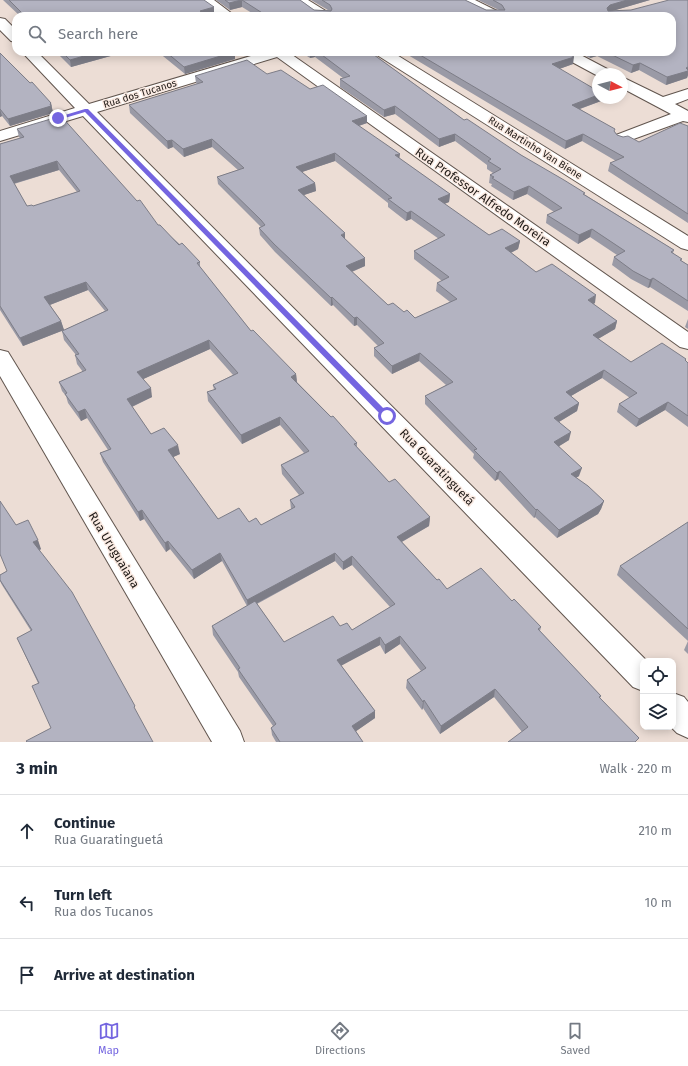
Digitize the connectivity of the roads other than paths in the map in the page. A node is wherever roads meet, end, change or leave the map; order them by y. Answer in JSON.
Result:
{"nodes":[{"id":1,"x":205,"y":0,"type":"edge"},
{"id":2,"x":299,"y":0,"type":"edge"},
{"id":3,"x":466,"y":0,"type":"edge"},
{"id":4,"x":222,"y":12,"type":"edge"},
{"id":5,"x":318,"y":12,"type":"edge"},
{"id":6,"x":488,"y":12,"type":"edge"},
{"id":7,"x":0,"y":22,"type":"edge"},
{"id":8,"x":12,"y":34,"type":"edge"},
{"id":9,"x":33,"y":56,"type":"edge"},
{"id":10,"x":266,"y":56,"type":"edge"},
{"id":11,"x":285,"y":56,"type":"edge"},
{"id":12,"x":388,"y":56,"type":"edge"},
{"id":13,"x":572,"y":56,"type":"edge"},
{"id":14,"x":595,"y":68,"type":"edge"},
{"id":15,"x":628,"y":85,"type":"edge"},
{"id":16,"x":688,"y":94,"type":"edge"},
{"id":17,"x":662,"y":103,"type":"junction"},
{"id":18,"x":86,"y":110,"type":"junction"},
{"id":19,"x":686,"y":116,"type":"edge"},
{"id":20,"x":0,"y":136,"type":"edge"},
{"id":21,"x":622,"y":138,"type":"edge"},
{"id":22,"x":688,"y":244,"type":"edge"},
{"id":23,"x":688,"y":342,"type":"edge"},
{"id":24,"x":0,"y":357,"type":"edge"},
{"id":25,"x":640,"y":674,"type":"edge"},
{"id":26,"x":676,"y":710,"type":"edge"},
{"id":27,"x":688,"y":723,"type":"edge"},
{"id":28,"x":229,"y":742,"type":"edge"}],
"edges":[{"from":1,"to":4,"type":"street"},
{"from":2,"to":5,"type":"street"},
{"from":3,"to":6,"type":"street"},
{"from":7,"to":8,"type":"street"},
{"from":9,"to":18,"type":"street","name":"Rua Guaratinguetá"},
{"from":10,"to":18,"type":"street","name":"Rua dos Tucanos"},
{"from":11,"to":23,"type":"street","name":"Rua Professor Alfredo Moreira"},
{"from":12,"to":22,"type":"street","name":"Rua Martinho Van Biene"},
{"from":13,"to":14,"type":"street"},
{"from":15,"to":17,"type":"street"},
{"from":16,"to":17,"type":"street"},
{"from":17,"to":19,"type":"street"},
{"from":18,"to":20,"type":"street","name":"Rua dos Tucanos"},
{"from":18,"to":25,"type":"street","name":"Rua Guaratinguetá"},
{"from":19,"to":21,"type":"street"},
{"from":24,"to":28,"type":"street","name":"Rua Uruguaiana"},
{"from":26,"to":27,"type":"street"}]}
